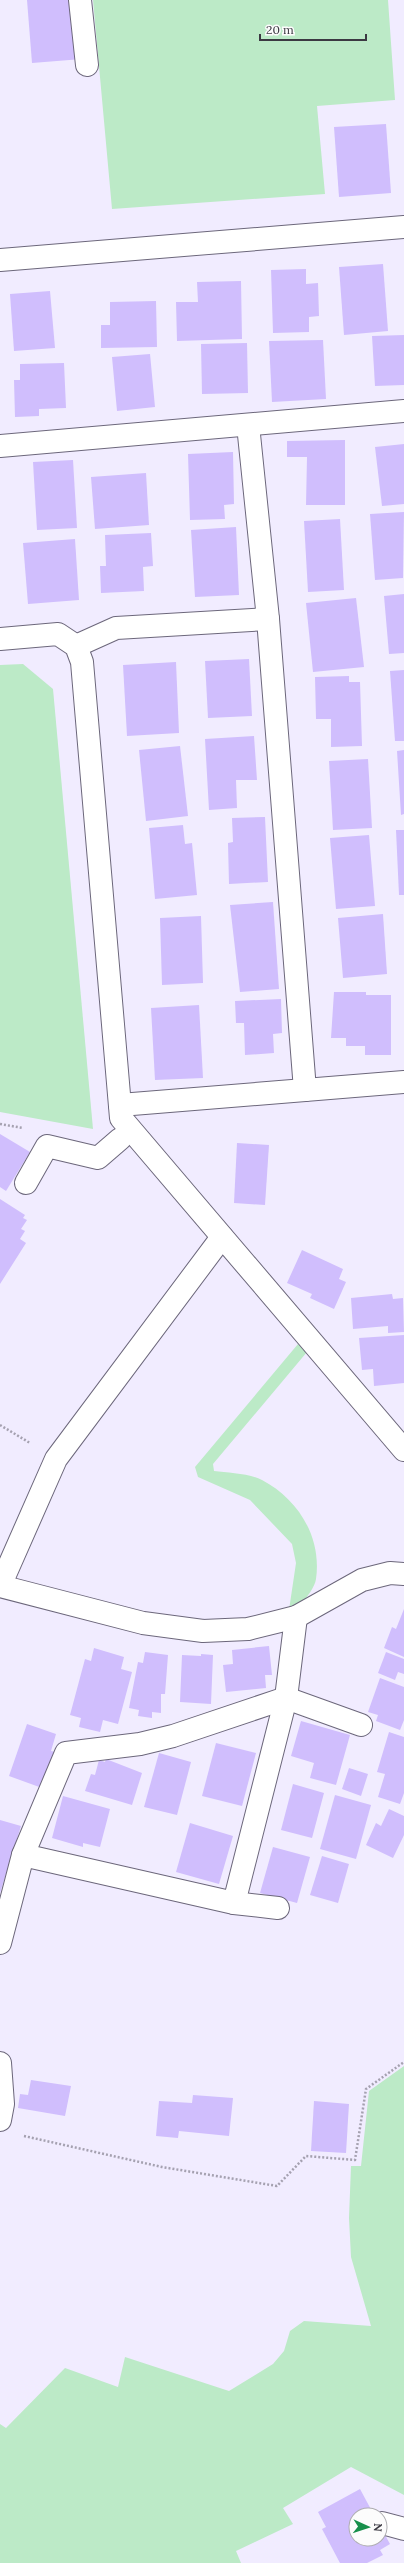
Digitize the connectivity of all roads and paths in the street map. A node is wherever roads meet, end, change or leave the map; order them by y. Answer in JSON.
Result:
{"nodes":[{"id":1,"x":80,"y":0,"type":"edge"},
{"id":2,"x":87,"y":65,"type":"dead end"},
{"id":3,"x":404,"y":227,"type":"edge"},
{"id":4,"x":0,"y":260,"type":"edge"},
{"id":5,"x":404,"y":411,"type":"edge"},
{"id":6,"x":248,"y":425,"type":"junction"},
{"id":7,"x":0,"y":446,"type":"edge"},
{"id":8,"x":268,"y":619,"type":"junction"},
{"id":9,"x":0,"y":639,"type":"edge"},
{"id":10,"x":76,"y":646,"type":"junction"},
{"id":11,"x":404,"y":1082,"type":"edge"},
{"id":12,"x":305,"y":1090,"type":"junction"},
{"id":13,"x":120,"y":1105,"type":"junction"},
{"id":14,"x":129,"y":1138,"type":"junction"},
{"id":15,"x":96,"y":1142,"type":"dead end"},
{"id":16,"x":26,"y":1183,"type":"dead end"},
{"id":17,"x":222,"y":1237,"type":"junction"},
{"id":18,"x":0,"y":1425,"type":"edge"},
{"id":19,"x":404,"y":1450,"type":"edge"},
{"id":20,"x":56,"y":1459,"type":"junction"},
{"id":21,"x":404,"y":1574,"type":"edge"},
{"id":22,"x":0,"y":1586,"type":"edge"},
{"id":23,"x":296,"y":1617,"type":"junction"},
{"id":24,"x":286,"y":1698,"type":"junction"},
{"id":25,"x":361,"y":1725,"type":"dead end"},
{"id":26,"x":23,"y":1855,"type":"junction"},
{"id":27,"x":234,"y":1903,"type":"junction"},
{"id":28,"x":278,"y":1908,"type":"dead end"},
{"id":29,"x":0,"y":1944,"type":"edge"},
{"id":30,"x":404,"y":2062,"type":"edge"},
{"id":31,"x":0,"y":2063,"type":"edge"},
{"id":32,"x":0,"y":2120,"type":"edge"},
{"id":33,"x":23,"y":2136,"type":"dead end"},
{"id":34,"x":388,"y":2525,"type":"edge"},
{"id":35,"x":404,"y":2529,"type":"edge"}],
"edges":[{"from":1,"to":2,"type":"street"},
{"from":3,"to":4,"type":"street"},
{"from":5,"to":6,"type":"street"},
{"from":6,"to":7,"type":"street"},
{"from":6,"to":8,"type":"street"},
{"from":8,"to":10,"type":"street"},
{"from":8,"to":12,"type":"street"},
{"from":9,"to":10,"type":"street"},
{"from":10,"to":13,"type":"street"},
{"from":11,"to":12,"type":"street"},
{"from":12,"to":13,"type":"street"},
{"from":13,"to":14,"type":"street"},
{"from":14,"to":15,"type":"street"},
{"from":14,"to":16,"type":"street"},
{"from":14,"to":17,"type":"street"},
{"from":17,"to":19,"type":"street"},
{"from":17,"to":20,"type":"street"},
{"from":18,"to":20,"type":"path"},
{"from":20,"to":22,"type":"street"},
{"from":21,"to":23,"type":"street"},
{"from":22,"to":23,"type":"street"},
{"from":23,"to":24,"type":"street"},
{"from":24,"to":25,"type":"street"},
{"from":24,"to":26,"type":"street"},
{"from":24,"to":27,"type":"street"},
{"from":26,"to":27,"type":"street"},
{"from":26,"to":29,"type":"street"},
{"from":27,"to":28,"type":"street"},
{"from":30,"to":33,"type":"path"},
{"from":31,"to":32,"type":"street"},
{"from":34,"to":35,"type":"street"}]}
